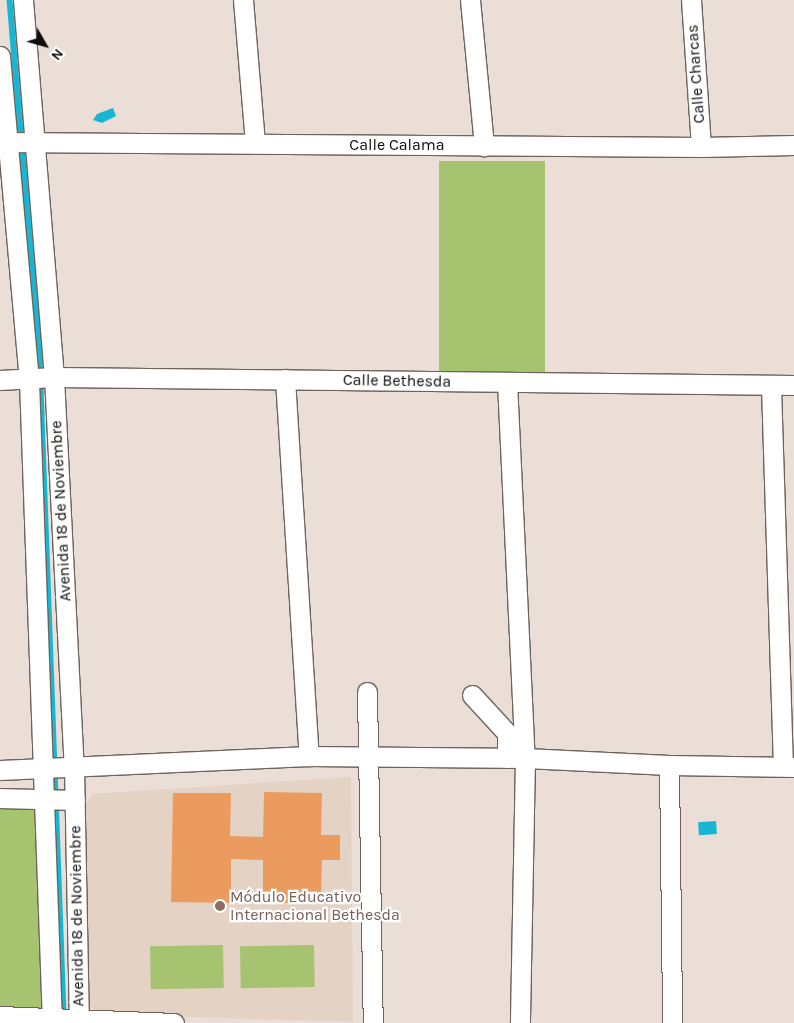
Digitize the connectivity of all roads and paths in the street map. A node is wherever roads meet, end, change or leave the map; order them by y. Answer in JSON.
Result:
{"nodes":[{"id":1,"x":23,"y":0,"type":"edge"},
{"id":2,"x":243,"y":0,"type":"edge"},
{"id":3,"x":470,"y":0,"type":"edge"},
{"id":4,"x":691,"y":0,"type":"edge"},
{"id":5,"x":0,"y":56,"type":"edge"},
{"id":6,"x":16,"y":142,"type":"edge"},
{"id":7,"x":255,"y":144,"type":"junction"},
{"id":8,"x":794,"y":145,"type":"edge"},
{"id":9,"x":484,"y":146,"type":"junction"},
{"id":10,"x":701,"y":148,"type":"junction"},
{"id":11,"x":41,"y":379,"type":"junction"},
{"id":12,"x":285,"y":379,"type":"junction"},
{"id":13,"x":0,"y":380,"type":"edge"},
{"id":14,"x":507,"y":382,"type":"junction"},
{"id":15,"x":794,"y":385,"type":"edge"},
{"id":16,"x":771,"y":386,"type":"junction"},
{"id":17,"x":367,"y":692,"type":"dead end"},
{"id":18,"x":472,"y":695,"type":"dead end"},
{"id":19,"x":309,"y":756,"type":"junction"},
{"id":20,"x":370,"y":758,"type":"junction"},
{"id":21,"x":516,"y":758,"type":"junction"},
{"id":22,"x":669,"y":765,"type":"junction"},
{"id":23,"x":789,"y":766,"type":"edge"},
{"id":24,"x":71,"y":768,"type":"junction"},
{"id":25,"x":0,"y":770,"type":"edge"},
{"id":26,"x":44,"y":772,"type":"junction"},
{"id":27,"x":0,"y":798,"type":"edge"},
{"id":28,"x":45,"y":798,"type":"junction"},
{"id":29,"x":71,"y":800,"type":"junction"},
{"id":30,"x":0,"y":1016,"type":"edge"},
{"id":31,"x":65,"y":1020,"type":"edge"},
{"id":32,"x":174,"y":1023,"type":"edge"},
{"id":33,"x":373,"y":1023,"type":"edge"},
{"id":34,"x":520,"y":1023,"type":"edge"},
{"id":35,"x":672,"y":1023,"type":"edge"}],
"edges":[{"from":1,"to":6,"type":"street","name":"Avenida 18 de Noviembre"},
{"from":2,"to":7,"type":"street"},
{"from":3,"to":9,"type":"street"},
{"from":4,"to":10,"type":"street","name":"Calle Charcas"},
{"from":5,"to":6,"type":"street","name":"Avenida 18 de Noviembre"},
{"from":6,"to":7,"type":"street","name":"Calle Calama"},
{"from":6,"to":11,"type":"street","name":"Avenida 18 de Noviembre"},
{"from":6,"to":11,"type":"street","name":"Avenida 18 de Noviembre"},
{"from":7,"to":9,"type":"street","name":"Calle Calama"},
{"from":8,"to":10,"type":"street","name":"Calle Calama"},
{"from":9,"to":10,"type":"street","name":"Calle Calama"},
{"from":11,"to":12,"type":"street","name":"Calle Bethesda"},
{"from":11,"to":13,"type":"street","name":"Calle Bethesda"},
{"from":11,"to":24,"type":"street","name":"Avenida 18 de Noviembre"},
{"from":11,"to":26,"type":"street","name":"Avenida 18 de Noviembre"},
{"from":12,"to":14,"type":"street","name":"Calle Bethesda"},
{"from":12,"to":19,"type":"street"},
{"from":14,"to":16,"type":"street","name":"Calle Bethesda"},
{"from":14,"to":21,"type":"street"},
{"from":15,"to":16,"type":"street","name":"Calle Bethesda"},
{"from":16,"to":23,"type":"street"},
{"from":17,"to":20,"type":"street"},
{"from":18,"to":21,"type":"street"},
{"from":19,"to":20,"type":"street"},
{"from":19,"to":24,"type":"street"},
{"from":20,"to":21,"type":"street"},
{"from":20,"to":33,"type":"street"},
{"from":21,"to":22,"type":"street"},
{"from":21,"to":34,"type":"street"},
{"from":22,"to":23,"type":"street"},
{"from":22,"to":35,"type":"street"},
{"from":24,"to":26,"type":"street"},
{"from":24,"to":29,"type":"street","name":"Avenida 18 de Noviembre"},
{"from":25,"to":26,"type":"street"},
{"from":26,"to":28,"type":"street","name":"Avenida 18 de Noviembre"},
{"from":27,"to":28,"type":"street"},
{"from":28,"to":29,"type":"street"},
{"from":28,"to":31,"type":"street","name":"Avenida 18 de Noviembre"},
{"from":29,"to":31,"type":"street","name":"Avenida 18 de Noviembre"},
{"from":30,"to":31,"type":"street"},
{"from":31,"to":32,"type":"street"}]}
